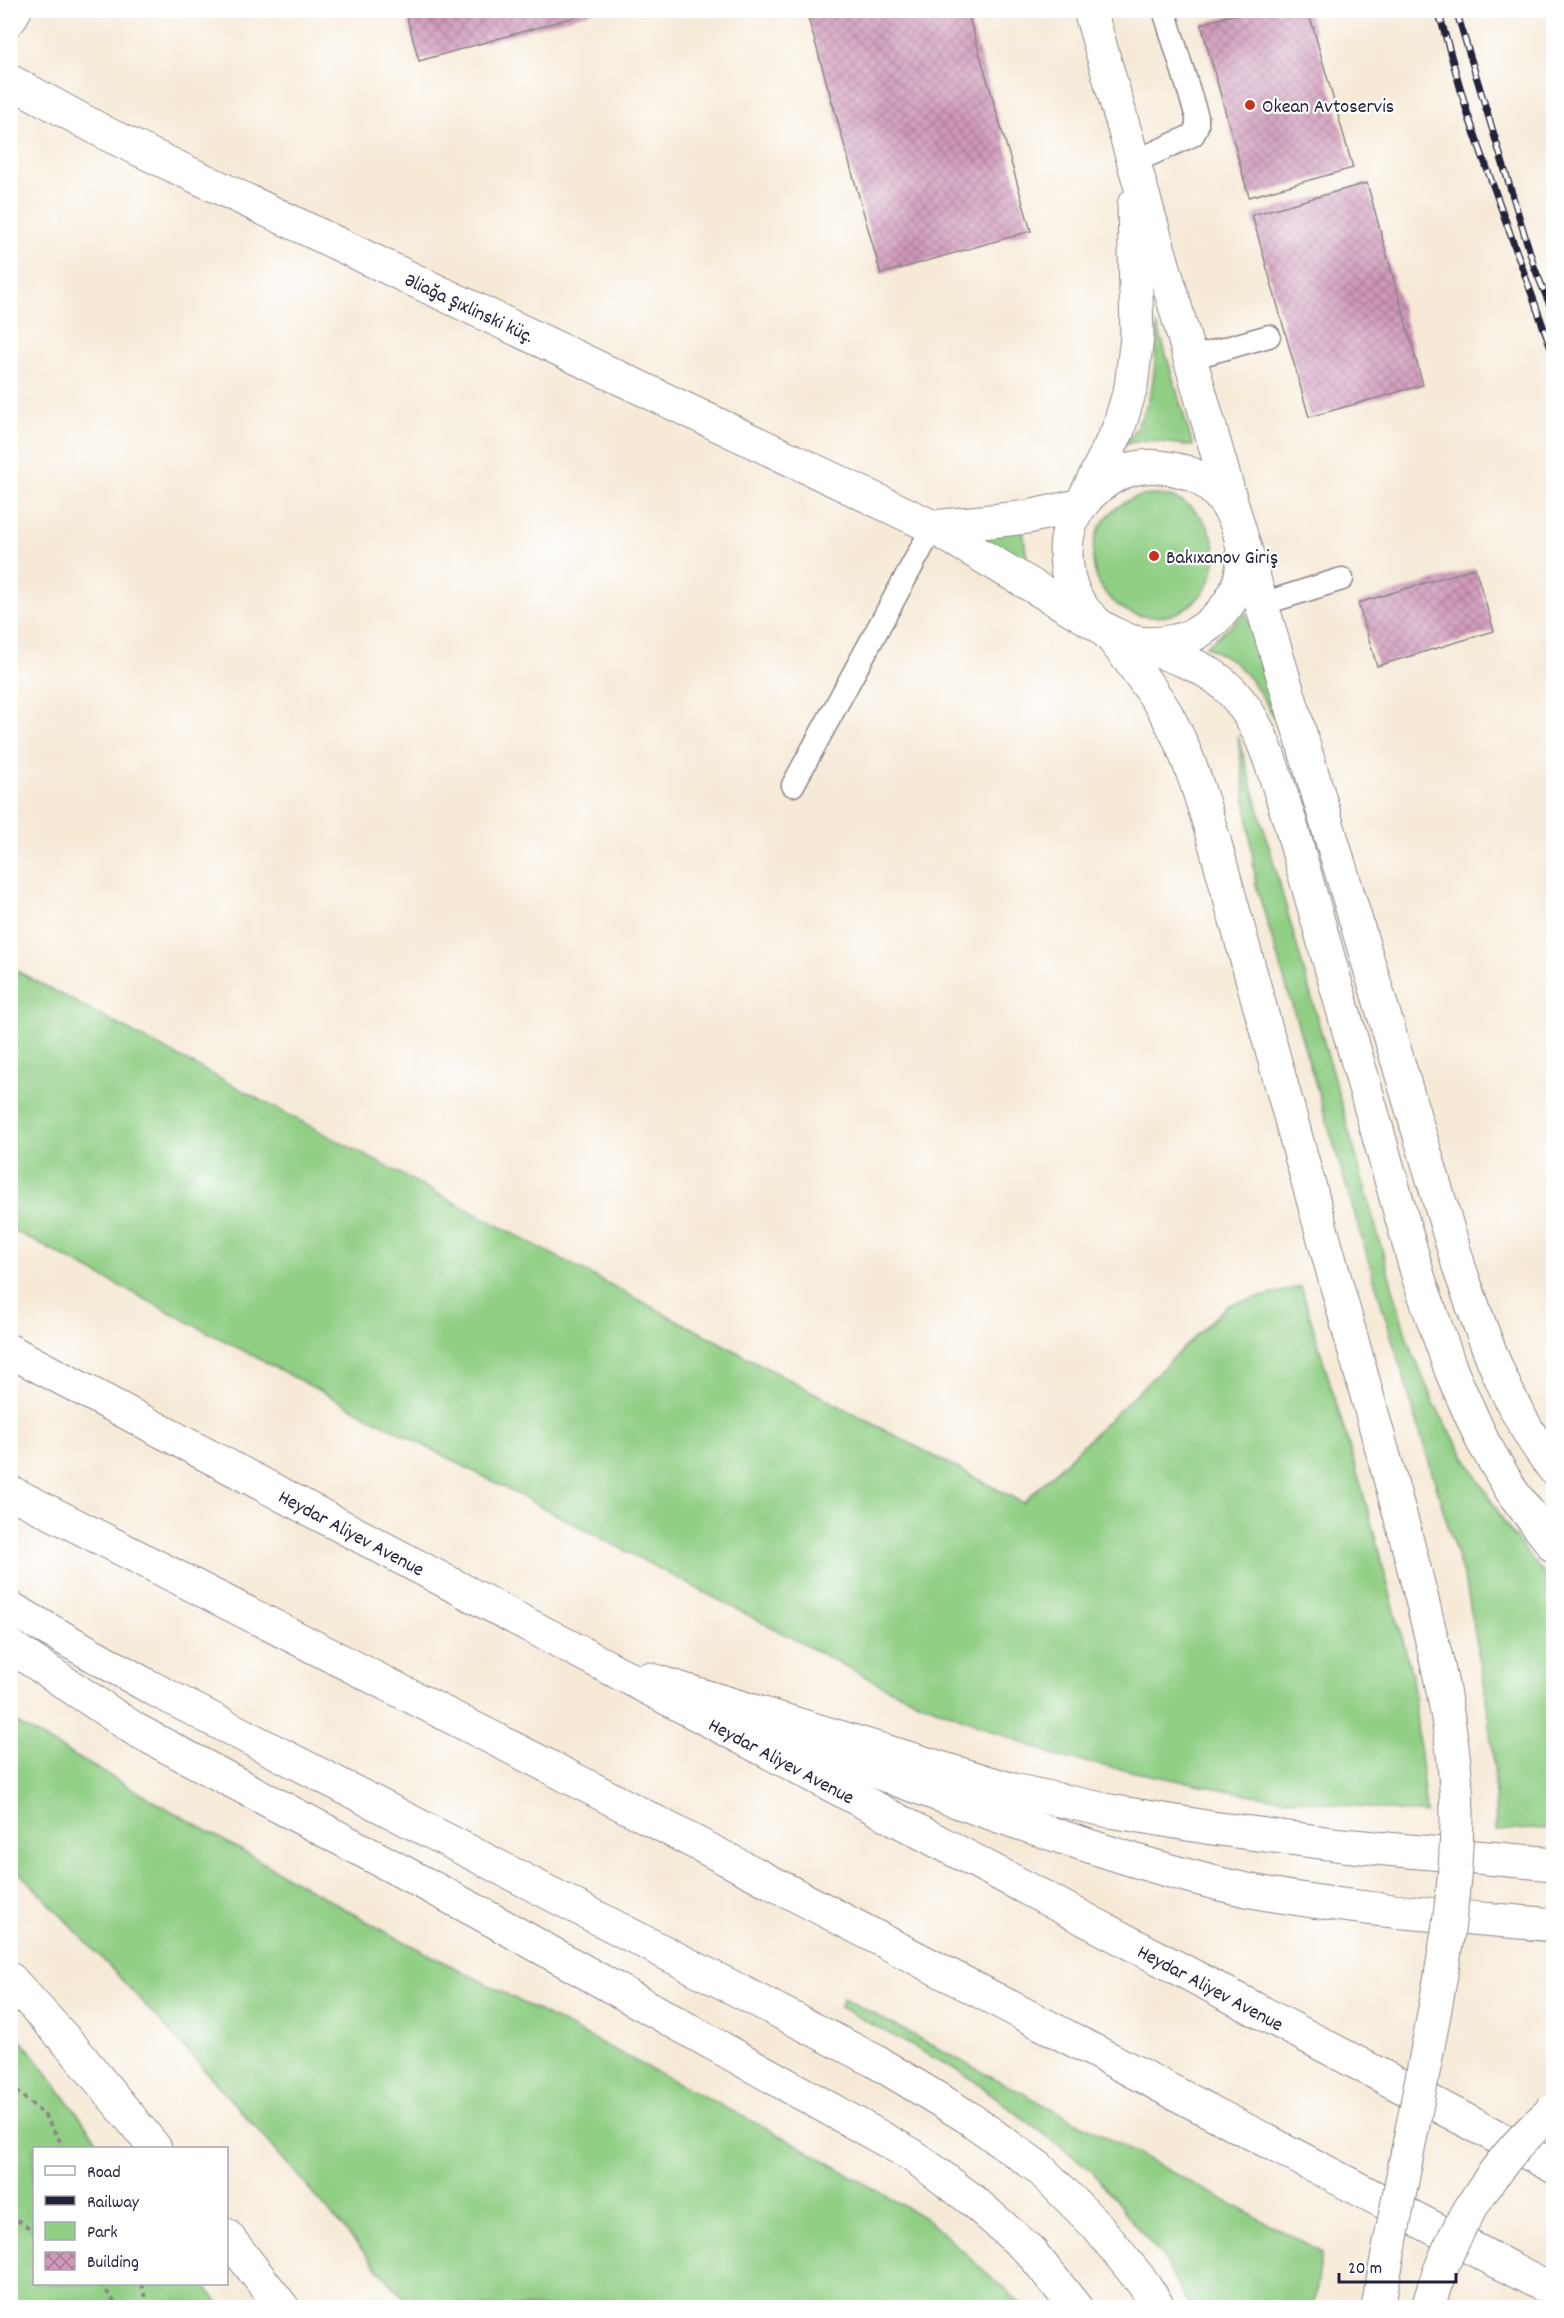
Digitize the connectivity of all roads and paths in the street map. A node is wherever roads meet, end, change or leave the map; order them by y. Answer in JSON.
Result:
{"nodes":[{"id":1,"x":15,"y":10,"type":"edge"},
{"id":2,"x":1090,"y":10,"type":"edge"},
{"id":3,"x":1164,"y":10,"type":"edge"},
{"id":4,"x":10,"y":19,"type":"edge"},
{"id":5,"x":10,"y":81,"type":"edge"},
{"id":6,"x":1134,"y":162,"type":"junction"},
{"id":7,"x":1269,"y":336,"type":"dead end"},
{"id":8,"x":1191,"y":358,"type":"junction"},
{"id":9,"x":1081,"y":505,"type":"junction"},
{"id":10,"x":1238,"y":525,"type":"junction"},
{"id":11,"x":933,"y":527,"type":"junction"},
{"id":12,"x":1342,"y":579,"type":"dead end"},
{"id":13,"x":1262,"y":604,"type":"junction"},
{"id":14,"x":1118,"y":635,"type":"junction"},
{"id":15,"x":793,"y":785,"type":"dead end"},
{"id":16,"x":10,"y":1351,"type":"edge"},
{"id":17,"x":1554,"y":1469,"type":"edge"},
{"id":18,"x":10,"y":1492,"type":"edge"},
{"id":19,"x":1554,"y":1546,"type":"edge"},
{"id":20,"x":10,"y":1608,"type":"edge"},
{"id":21,"x":10,"y":1646,"type":"edge"},
{"id":22,"x":607,"y":1667,"type":"junction"},
{"id":23,"x":1554,"y":1864,"type":"edge"},
{"id":24,"x":1554,"y":1925,"type":"edge"},
{"id":25,"x":10,"y":1979,"type":"edge"},
{"id":26,"x":10,"y":2085,"type":"edge"},
{"id":27,"x":1553,"y":2111,"type":"edge"},
{"id":28,"x":63,"y":2147,"type":"edge"},
{"id":29,"x":154,"y":2147,"type":"edge"},
{"id":30,"x":1554,"y":2167,"type":"edge"},
{"id":31,"x":10,"y":2215,"type":"edge"},
{"id":32,"x":33,"y":2230,"type":"edge"},
{"id":33,"x":228,"y":2237,"type":"edge"},
{"id":34,"x":251,"y":2264,"type":"junction"},
{"id":35,"x":102,"y":2285,"type":"edge"},
{"id":36,"x":143,"y":2285,"type":"edge"},
{"id":37,"x":1554,"y":2291,"type":"edge"},
{"id":38,"x":119,"y":2307,"type":"edge"},
{"id":39,"x":149,"y":2307,"type":"edge"},
{"id":40,"x":283,"y":2307,"type":"edge"},
{"id":41,"x":293,"y":2307,"type":"edge"},
{"id":42,"x":1076,"y":2307,"type":"edge"},
{"id":43,"x":1160,"y":2307,"type":"edge"},
{"id":44,"x":1378,"y":2307,"type":"edge"},
{"id":45,"x":1428,"y":2307,"type":"edge"}],
"edges":[{"from":1,"to":4,"type":"main road"},
{"from":2,"to":6,"type":"main road"},
{"from":3,"to":6,"type":"lane"},
{"from":5,"to":11,"type":"main road","name":"Əliağa Şıxlinski küç."},
{"from":6,"to":8,"type":"main road"},
{"from":6,"to":9,"type":"main road"},
{"from":7,"to":8,"type":"lane"},
{"from":8,"to":10,"type":"main road"},
{"from":9,"to":10,"type":"main road"},
{"from":9,"to":11,"type":"main road"},
{"from":9,"to":14,"type":"main road"},
{"from":10,"to":13,"type":"main road"},
{"from":10,"to":14,"type":"main road"},
{"from":11,"to":14,"type":"main road","name":"Əliağa Şıxlinski küç."},
{"from":11,"to":15,"type":"lane"},
{"from":12,"to":13,"type":"lane"},
{"from":13,"to":17,"type":"main road"},
{"from":14,"to":19,"type":"main road"},
{"from":14,"to":44,"type":"main road","bridge":true},
{"from":16,"to":22,"type":"main road","name":"Heydar Aliyev Avenue"},
{"from":18,"to":37,"type":"main road"},
{"from":20,"to":43,"type":"main road"},
{"from":21,"to":42,"type":"main road"},
{"from":22,"to":23,"type":"main road"},
{"from":22,"to":24,"type":"main road"},
{"from":22,"to":30,"type":"main road","name":"Heydar Aliyev Avenue"},
{"from":25,"to":29,"type":"main road"},
{"from":26,"to":28,"type":"path"},
{"from":27,"to":45,"type":"main road","bridge":true},
{"from":31,"to":32,"type":"path"},
{"from":33,"to":34,"type":"main road"},
{"from":34,"to":40,"type":"main road"},
{"from":34,"to":41,"type":"main road"},
{"from":35,"to":38,"type":"path"},
{"from":36,"to":39,"type":"path"}]}
